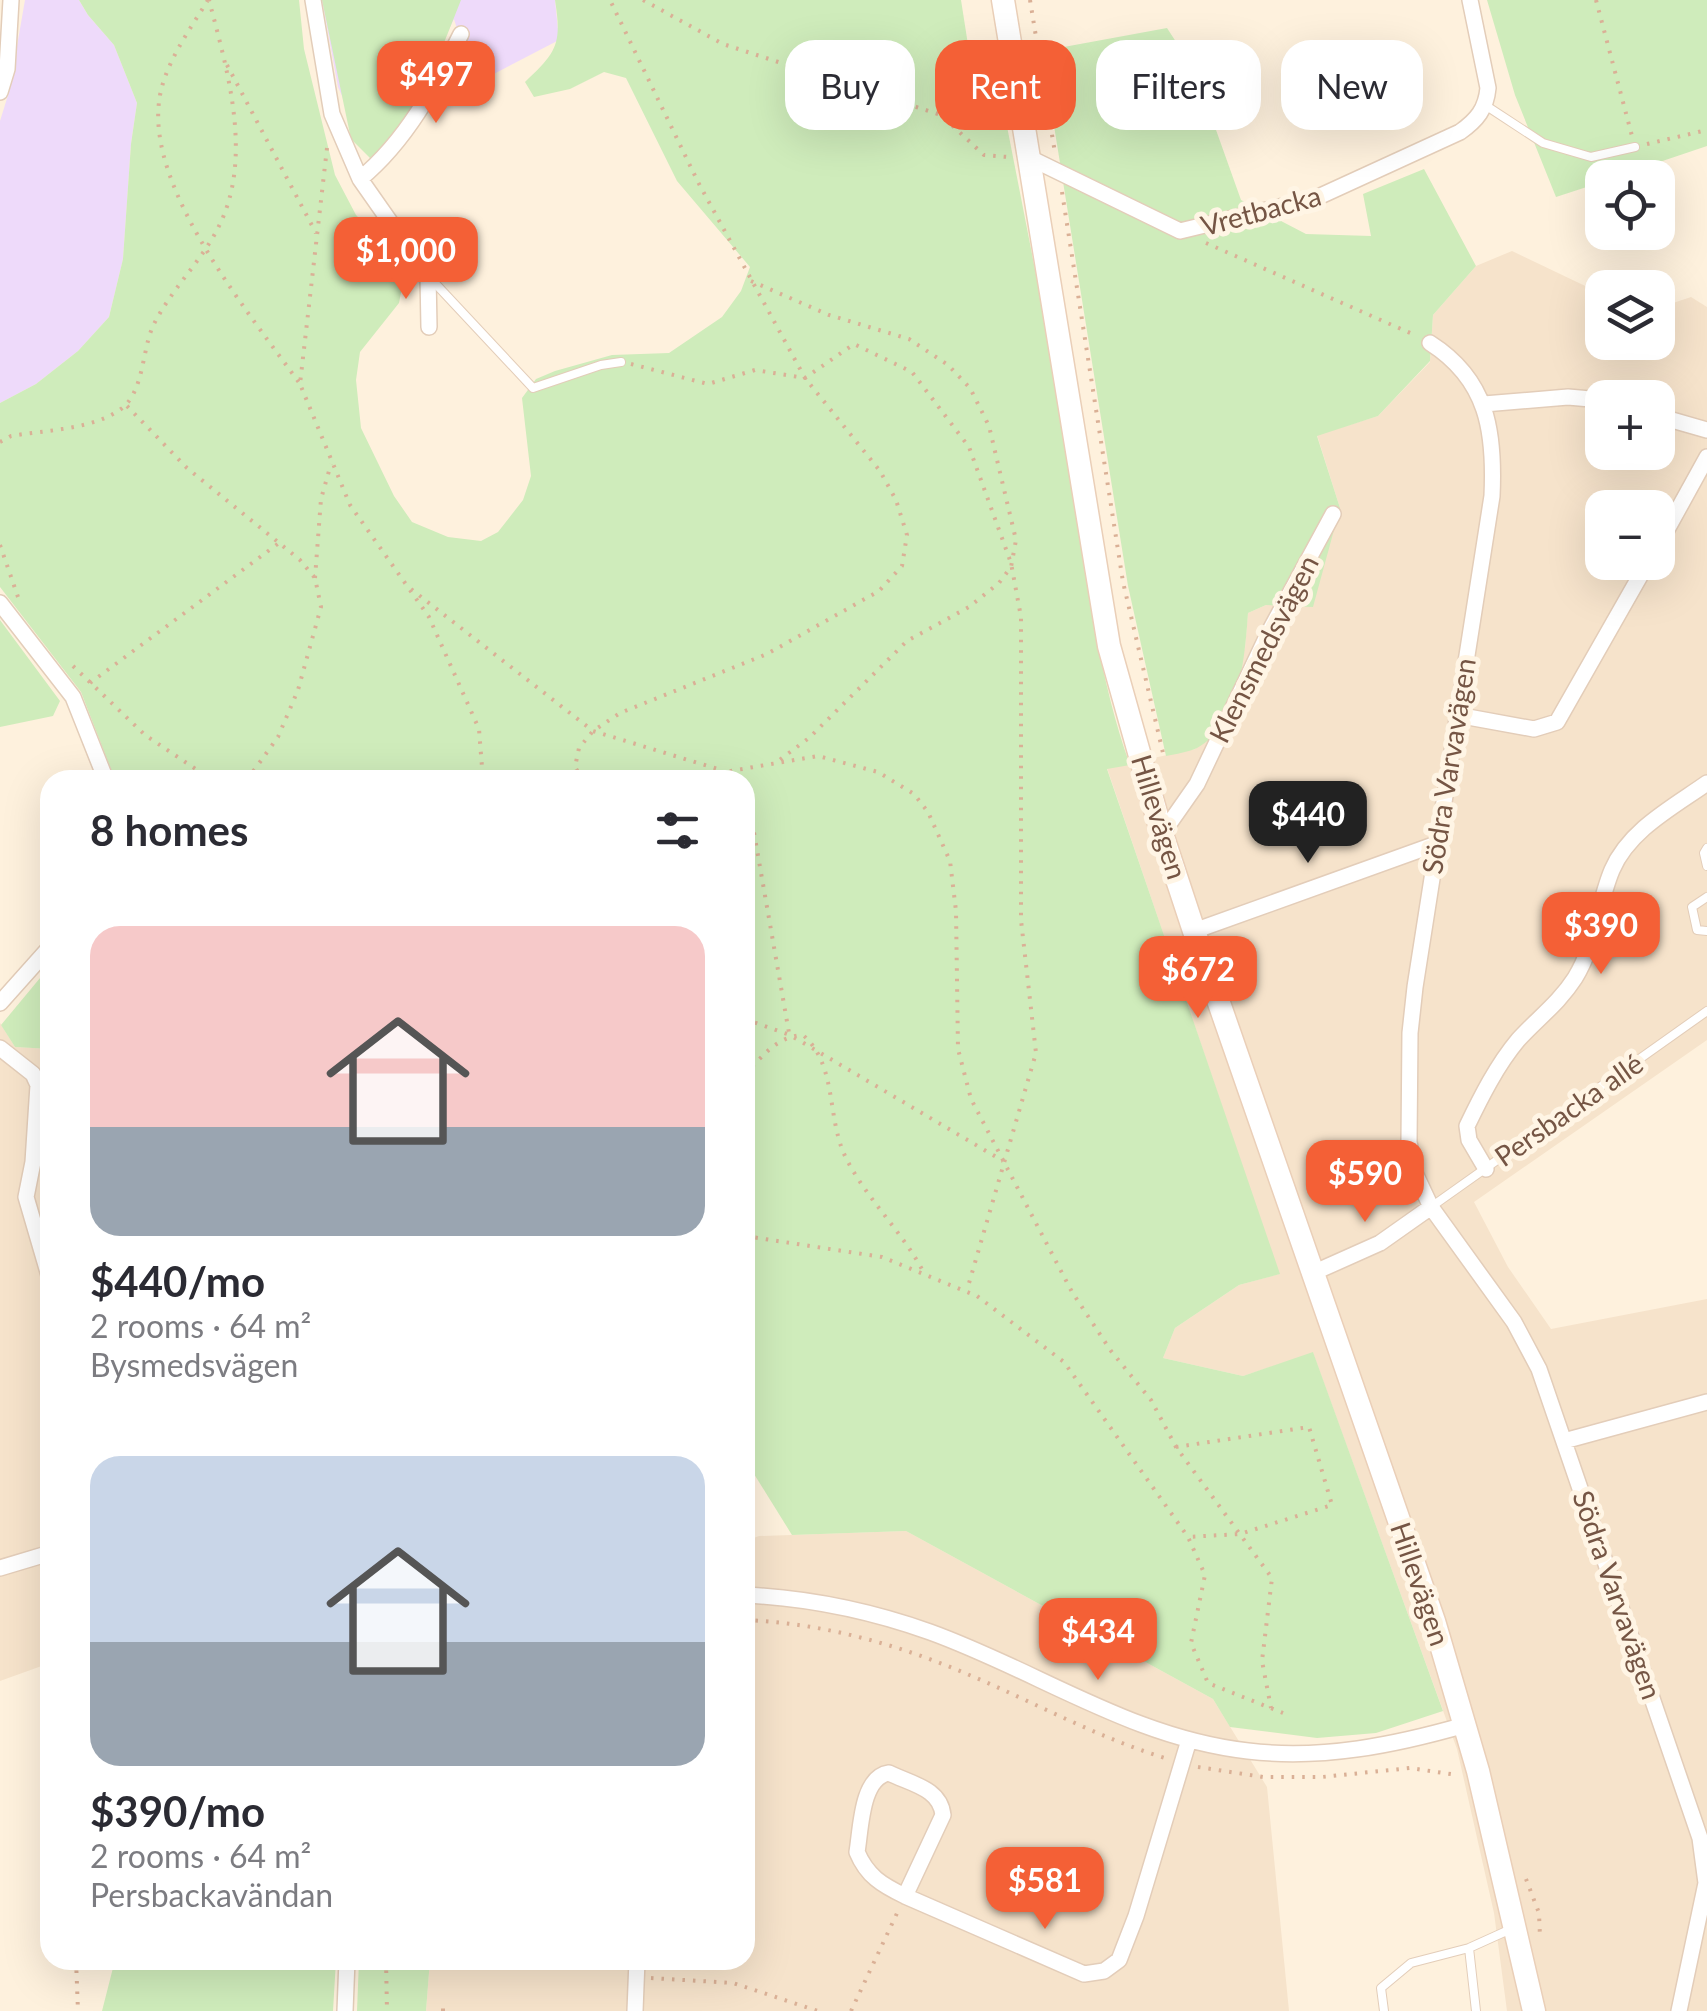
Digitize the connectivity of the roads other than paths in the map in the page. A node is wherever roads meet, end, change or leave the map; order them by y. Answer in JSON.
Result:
{"nodes":[{"id":1,"x":10,"y":0,"type":"edge"},
{"id":2,"x":314,"y":0,"type":"edge"},
{"id":3,"x":1003,"y":0,"type":"edge"},
{"id":4,"x":1470,"y":0,"type":"edge"},
{"id":5,"x":461,"y":34,"type":"dead end"},
{"id":6,"x":0,"y":92,"type":"edge"},
{"id":7,"x":1485,"y":105,"type":"junction"},
{"id":8,"x":1635,"y":147,"type":"road end"},
{"id":9,"x":1028,"y":158,"type":"junction"},
{"id":10,"x":360,"y":178,"type":"junction"},
{"id":11,"x":428,"y":276,"type":"junction"},
{"id":12,"x":429,"y":327,"type":"dead end"},
{"id":13,"x":1430,"y":343,"type":"road end"},
{"id":14,"x":621,"y":362,"type":"road end"},
{"id":15,"x":1585,"y":398,"type":"edge"},
{"id":16,"x":1484,"y":404,"type":"junction"},
{"id":17,"x":1675,"y":421,"type":"edge"},
{"id":18,"x":1707,"y":430,"type":"edge"},
{"id":19,"x":1707,"y":457,"type":"edge"},
{"id":20,"x":1333,"y":514,"type":"dead end"},
{"id":21,"x":1675,"y":515,"type":"edge"},
{"id":22,"x":1638,"y":580,"type":"edge"},
{"id":23,"x":0,"y":604,"type":"edge"},
{"id":24,"x":1457,"y":715,"type":"junction"},
{"id":25,"x":102,"y":770,"type":"edge"},
{"id":26,"x":1707,"y":783,"type":"edge"},
{"id":27,"x":1162,"y":834,"type":"junction"},
{"id":28,"x":1436,"y":844,"type":"junction"},
{"id":29,"x":1707,"y":848,"type":"edge"},
{"id":30,"x":1707,"y":866,"type":"edge"},
{"id":31,"x":1707,"y":897,"type":"edge"},
{"id":32,"x":1194,"y":931,"type":"junction"},
{"id":33,"x":1707,"y":931,"type":"edge"},
{"id":34,"x":40,"y":958,"type":"edge"},
{"id":35,"x":0,"y":1003,"type":"edge"},
{"id":36,"x":1707,"y":1011,"type":"edge"},
{"id":37,"x":0,"y":1048,"type":"edge"},
{"id":38,"x":1486,"y":1169,"type":"junction"},
{"id":39,"x":1431,"y":1207,"type":"junction"},
{"id":40,"x":40,"y":1245,"type":"edge"},
{"id":41,"x":1314,"y":1272,"type":"junction"},
{"id":42,"x":1707,"y":1402,"type":"edge"},
{"id":43,"x":1564,"y":1441,"type":"junction"},
{"id":44,"x":40,"y":1556,"type":"edge"},
{"id":45,"x":0,"y":1568,"type":"edge"},
{"id":46,"x":755,"y":1596,"type":"edge"},
{"id":47,"x":1465,"y":1725,"type":"junction"},
{"id":48,"x":1189,"y":1740,"type":"junction"},
{"id":49,"x":1704,"y":1839,"type":"edge"},
{"id":50,"x":906,"y":1896,"type":"junction"},
{"id":51,"x":1515,"y":1927,"type":"junction"},
{"id":52,"x":1469,"y":1948,"type":"junction"},
{"id":53,"x":348,"y":1970,"type":"edge"},
{"id":54,"x":636,"y":1970,"type":"edge"},
{"id":55,"x":346,"y":2011,"type":"edge"},
{"id":56,"x":634,"y":2011,"type":"edge"},
{"id":57,"x":1384,"y":2011,"type":"edge"},
{"id":58,"x":1476,"y":2011,"type":"edge"},
{"id":59,"x":1534,"y":2011,"type":"edge"},
{"id":60,"x":1680,"y":2011,"type":"edge"}],
"edges":[{"from":1,"to":6,"type":"street"},
{"from":2,"to":10,"type":"street"},
{"from":3,"to":9,"type":"street","name":"Hillevägen"},
{"from":4,"to":7,"type":"street"},
{"from":5,"to":10,"type":"street"},
{"from":7,"to":8,"type":"lane"},
{"from":7,"to":9,"type":"street","name":"Vretbacka"},
{"from":9,"to":27,"type":"street","name":"Hillevägen"},
{"from":10,"to":11,"type":"street"},
{"from":11,"to":12,"type":"street"},
{"from":11,"to":14,"type":"lane"},
{"from":13,"to":16,"type":"street","name":"Södra Varvavägen"},
{"from":15,"to":16,"type":"street"},
{"from":16,"to":24,"type":"street","name":"Södra Varvavägen"},
{"from":17,"to":18,"type":"street"},
{"from":19,"to":21,"type":"street"},
{"from":20,"to":27,"type":"street","name":"Klensmedsvägen"},
{"from":22,"to":24,"type":"street"},
{"from":23,"to":25,"type":"street"},
{"from":24,"to":28,"type":"street","name":"Södra Varvavägen"},
{"from":26,"to":38,"type":"street"},
{"from":27,"to":32,"type":"street","name":"Hillevägen"},
{"from":28,"to":32,"type":"street"},
{"from":28,"to":39,"type":"street","name":"Södra Varvavägen"},
{"from":29,"to":30,"type":"lane"},
{"from":31,"to":33,"type":"lane"},
{"from":32,"to":41,"type":"street","name":"Hillevägen"},
{"from":34,"to":35,"type":"street"},
{"from":36,"to":38,"type":"lane","name":"Persbacka allé"},
{"from":37,"to":40,"type":"street"},
{"from":38,"to":39,"type":"lane","name":"Persbacka allé"},
{"from":39,"to":41,"type":"street"},
{"from":39,"to":43,"type":"street","name":"Södra Varvavägen"},
{"from":41,"to":47,"type":"street","name":"Hillevägen"},
{"from":42,"to":43,"type":"street"},
{"from":43,"to":49,"type":"street","name":"Södra Varvavägen"},
{"from":44,"to":45,"type":"street"},
{"from":46,"to":48,"type":"street"},
{"from":47,"to":48,"type":"street"},
{"from":47,"to":51,"type":"street","name":"Hillevägen"},
{"from":48,"to":50,"type":"street"},
{"from":49,"to":60,"type":"street","name":"Södra Varvavägen"},
{"from":50,"to":50,"type":"street"},
{"from":51,"to":52,"type":"lane"},
{"from":51,"to":59,"type":"street","name":"Hillevägen"},
{"from":52,"to":57,"type":"lane"},
{"from":52,"to":58,"type":"lane"},
{"from":53,"to":55,"type":"street"},
{"from":54,"to":56,"type":"street"}]}
